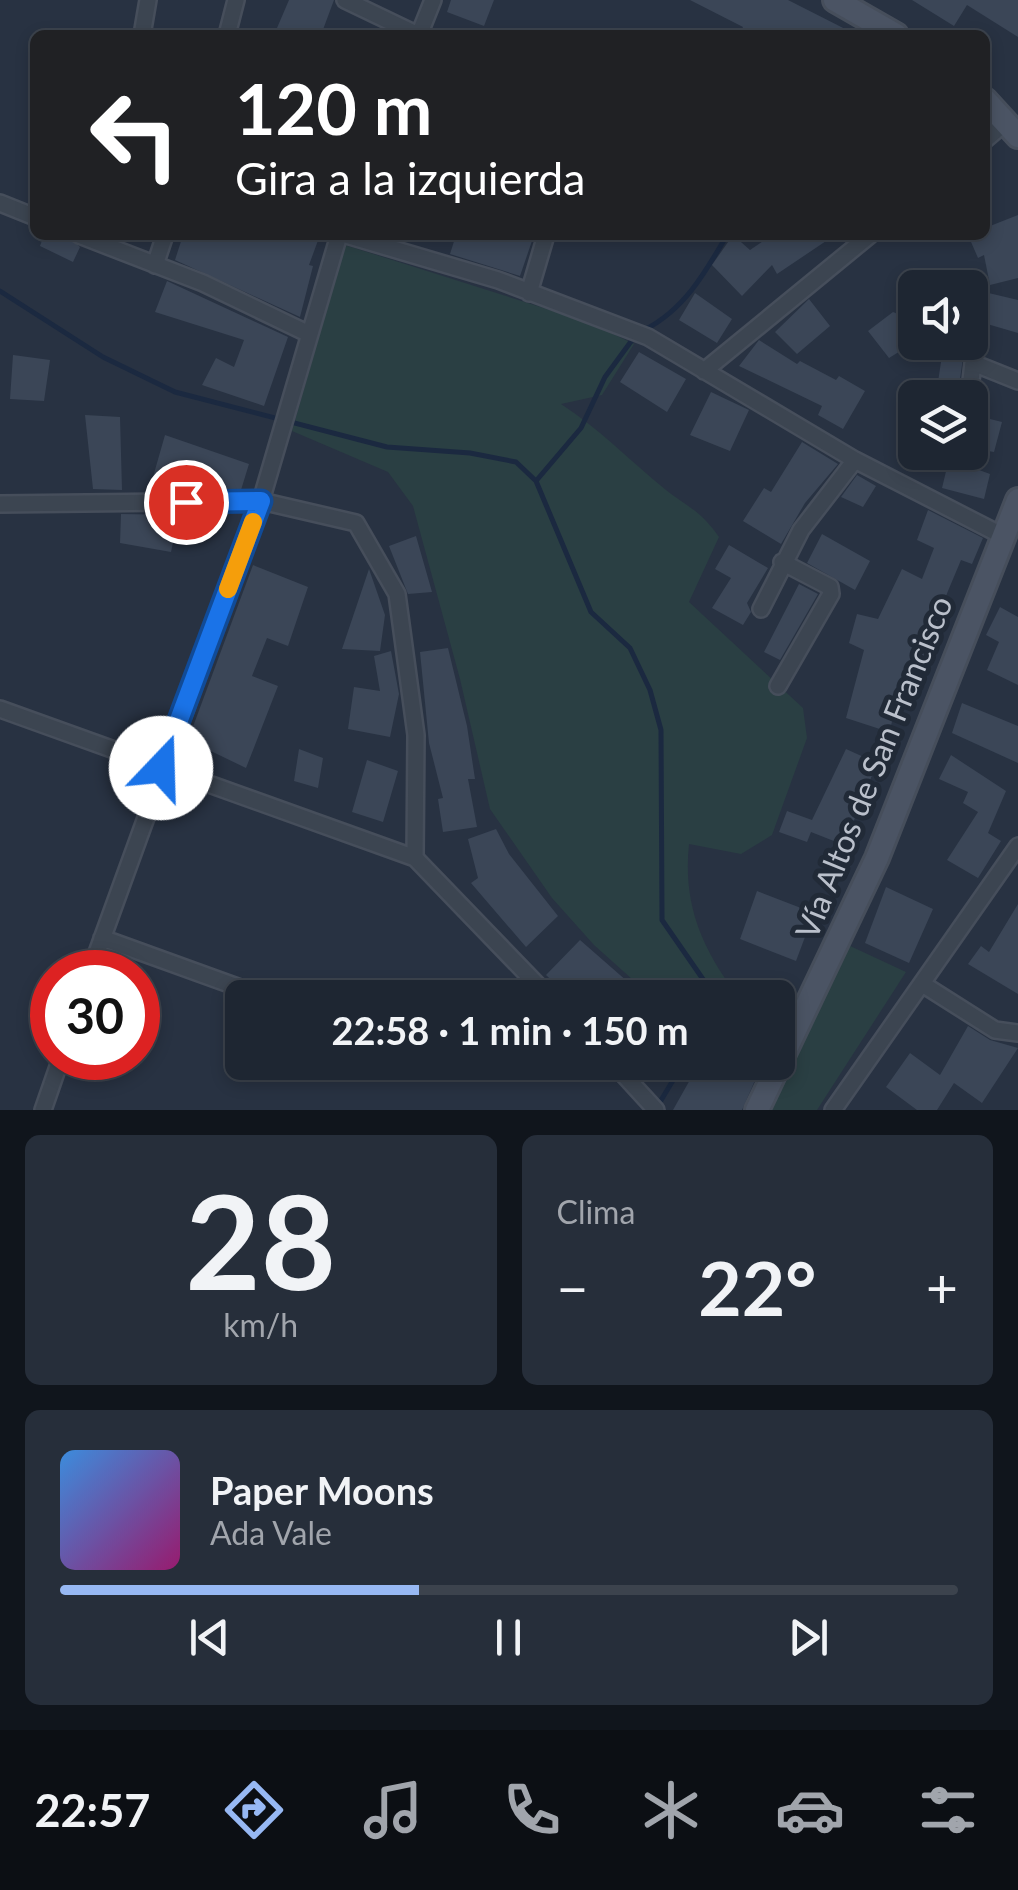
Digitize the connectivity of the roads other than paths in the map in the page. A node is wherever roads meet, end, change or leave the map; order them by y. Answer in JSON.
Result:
{"nodes":[{"id":1,"x":148,"y":0,"type":"edge"},
{"id":2,"x":236,"y":0,"type":"edge"},
{"id":3,"x":346,"y":0,"type":"edge"},
{"id":4,"x":433,"y":0,"type":"edge"},
{"id":5,"x":836,"y":0,"type":"edge"},
{"id":6,"x":143,"y":30,"type":"edge"},
{"id":7,"x":228,"y":30,"type":"edge"},
{"id":8,"x":408,"y":30,"type":"edge"},
{"id":9,"x":420,"y":30,"type":"edge"},
{"id":10,"x":887,"y":30,"type":"edge"},
{"id":11,"x":990,"y":105,"type":"edge"},
{"id":12,"x":1013,"y":128,"type":"edge"},
{"id":13,"x":990,"y":138,"type":"edge"},
{"id":14,"x":0,"y":202,"type":"edge"},
{"id":15,"x":30,"y":215,"type":"edge"},
{"id":16,"x":100,"y":240,"type":"edge"},
{"id":17,"x":164,"y":240,"type":"edge"},
{"id":18,"x":340,"y":240,"type":"edge"},
{"id":19,"x":358,"y":240,"type":"edge"},
{"id":20,"x":545,"y":240,"type":"edge"},
{"id":21,"x":864,"y":240,"type":"edge"},
{"id":22,"x":154,"y":265,"type":"junction"},
{"id":23,"x":529,"y":293,"type":"junction"},
{"id":24,"x":309,"y":334,"type":"junction"},
{"id":25,"x":704,"y":370,"type":"junction"},
{"id":26,"x":971,"y":380,"type":"edge"},
{"id":27,"x":1018,"y":381,"type":"edge"},
{"id":28,"x":856,"y":460,"type":"junction"},
{"id":29,"x":1018,"y":500,"type":"edge"},
{"id":30,"x":261,"y":501,"type":"junction"},
{"id":31,"x":0,"y":504,"type":"edge"},
{"id":32,"x":1002,"y":536,"type":"junction"},
{"id":33,"x":782,"y":562,"type":"junction"},
{"id":34,"x":761,"y":609,"type":"dead end"},
{"id":35,"x":778,"y":686,"type":"dead end"},
{"id":36,"x":0,"y":710,"type":"edge"},
{"id":37,"x":161,"y":768,"type":"junction"},
{"id":38,"x":1018,"y":846,"type":"edge"},
{"id":39,"x":415,"y":858,"type":"junction"},
{"id":40,"x":102,"y":938,"type":"junction"},
{"id":41,"x":98,"y":950,"type":"edge"},
{"id":42,"x":533,"y":980,"type":"edge"},
{"id":43,"x":225,"y":982,"type":"edge"},
{"id":44,"x":924,"y":985,"type":"junction"},
{"id":45,"x":1018,"y":1033,"type":"edge"},
{"id":46,"x":53,"y":1080,"type":"edge"},
{"id":47,"x":629,"y":1080,"type":"edge"},
{"id":48,"x":43,"y":1110,"type":"edge"},
{"id":49,"x":656,"y":1110,"type":"edge"},
{"id":50,"x":757,"y":1110,"type":"edge"},
{"id":51,"x":832,"y":1110,"type":"edge"}],
"edges":[{"from":1,"to":6,"type":"street"},
{"from":2,"to":7,"type":"street"},
{"from":3,"to":8,"type":"street"},
{"from":4,"to":9,"type":"street"},
{"from":5,"to":10,"type":"street"},
{"from":11,"to":12,"type":"street"},
{"from":12,"to":13,"type":"street"},
{"from":14,"to":15,"type":"street"},
{"from":16,"to":22,"type":"street"},
{"from":17,"to":22,"type":"street"},
{"from":18,"to":24,"type":"street"},
{"from":19,"to":23,"type":"street"},
{"from":20,"to":23,"type":"street"},
{"from":21,"to":25,"type":"street"},
{"from":22,"to":24,"type":"street"},
{"from":23,"to":25,"type":"street"},
{"from":24,"to":30,"type":"street"},
{"from":25,"to":28,"type":"street"},
{"from":26,"to":27,"type":"street"},
{"from":28,"to":32,"type":"street"},
{"from":28,"to":33,"type":"street"},
{"from":29,"to":32,"type":"street","name":"Vía Altos de San Francisco"},
{"from":30,"to":31,"type":"street"},
{"from":30,"to":37,"type":"street"},
{"from":30,"to":39,"type":"street"},
{"from":32,"to":50,"type":"street","name":"Vía Altos de San Francisco"},
{"from":33,"to":34,"type":"street"},
{"from":33,"to":35,"type":"street"},
{"from":36,"to":37,"type":"street"},
{"from":37,"to":39,"type":"street"},
{"from":37,"to":40,"type":"street"},
{"from":38,"to":44,"type":"street"},
{"from":39,"to":42,"type":"street"},
{"from":40,"to":41,"type":"street"},
{"from":40,"to":43,"type":"street"},
{"from":44,"to":45,"type":"street"},
{"from":44,"to":51,"type":"street"},
{"from":46,"to":48,"type":"street"},
{"from":47,"to":49,"type":"street"}]}
